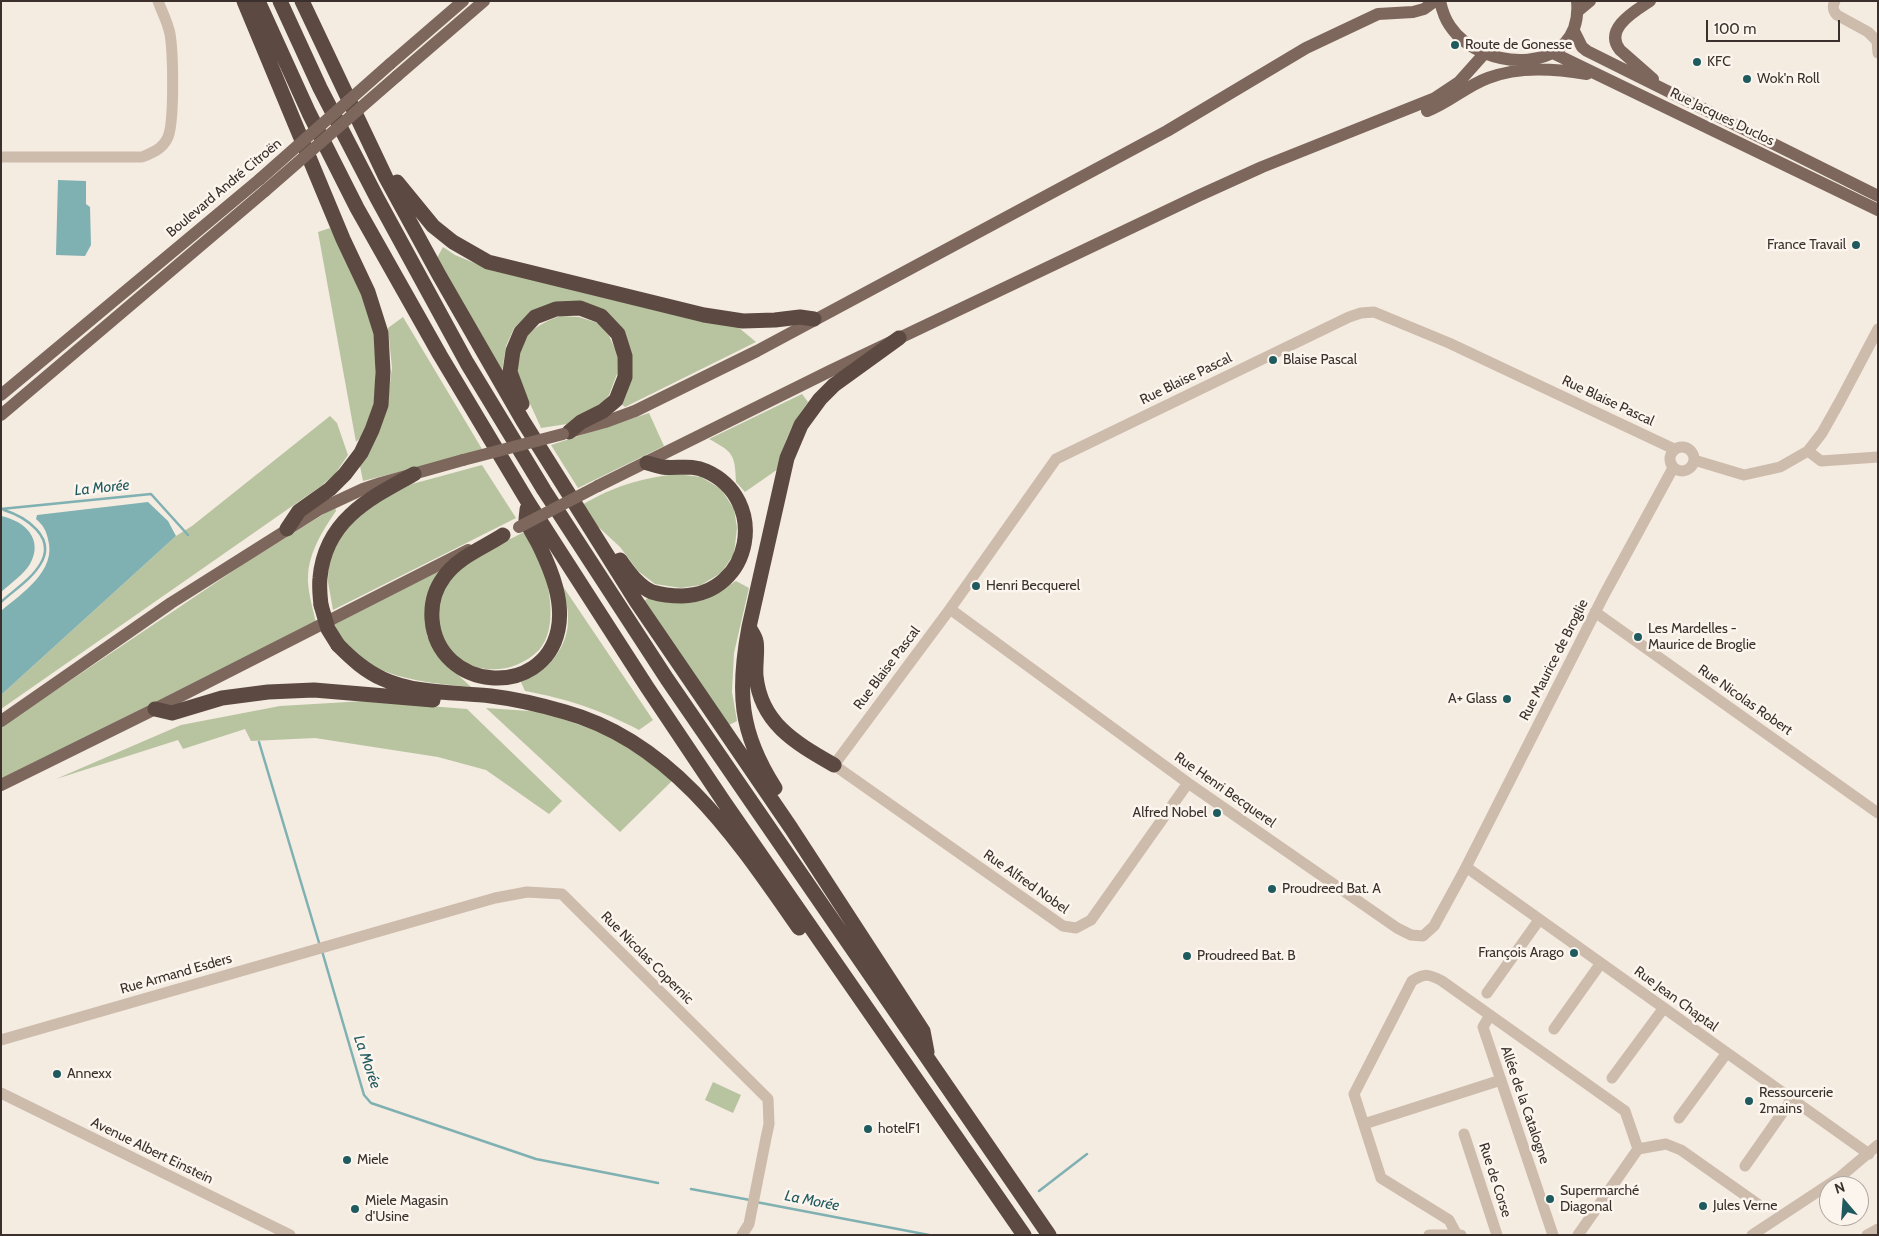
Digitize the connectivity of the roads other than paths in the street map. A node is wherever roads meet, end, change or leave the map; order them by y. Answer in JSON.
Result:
{"nodes":[{"id":1,"x":158,"y":1,"type":"edge"},
{"id":2,"x":244,"y":1,"type":"edge"},
{"id":3,"x":258,"y":1,"type":"edge"},
{"id":4,"x":280,"y":1,"type":"edge"},
{"id":5,"x":302,"y":1,"type":"edge"},
{"id":6,"x":463,"y":1,"type":"edge"},
{"id":7,"x":484,"y":1,"type":"edge"},
{"id":8,"x":1389,"y":1,"type":"edge"},
{"id":9,"x":1435,"y":1,"type":"edge"},
{"id":10,"x":1440,"y":1,"type":"edge"},
{"id":11,"x":1590,"y":1,"type":"edge"},
{"id":12,"x":1650,"y":1,"type":"edge"},
{"id":13,"x":1835,"y":1,"type":"edge"},
{"id":14,"x":1577,"y":6,"type":"edge"},
{"id":15,"x":1378,"y":14,"type":"junction"},
{"id":16,"x":1574,"y":31,"type":"junction"},
{"id":17,"x":1553,"y":53,"type":"junction"},
{"id":18,"x":1878,"y":53,"type":"edge"},
{"id":19,"x":1484,"y":54,"type":"junction"},
{"id":20,"x":1606,"y":78,"type":"junction"},
{"id":21,"x":1666,"y":91,"type":"junction"},
{"id":22,"x":1346,"y":134,"type":"junction"},
{"id":23,"x":1,"y":157,"type":"edge"},
{"id":24,"x":386,"y":178,"type":"junction"},
{"id":25,"x":263,"y":185,"type":"junction"},
{"id":26,"x":1878,"y":196,"type":"edge"},
{"id":27,"x":1878,"y":210,"type":"edge"},
{"id":28,"x":814,"y":320,"type":"junction"},
{"id":29,"x":1878,"y":329,"type":"edge"},
{"id":30,"x":900,"y":338,"type":"junction"},
{"id":31,"x":1,"y":395,"type":"edge"},
{"id":32,"x":1,"y":415,"type":"edge"},
{"id":33,"x":523,"y":421,"type":"junction"},
{"id":34,"x":566,"y":433,"type":"junction"},
{"id":35,"x":1674,"y":449,"type":"junction"},
{"id":36,"x":1808,"y":451,"type":"junction"},
{"id":37,"x":1878,"y":457,"type":"edge"},
{"id":38,"x":1694,"y":460,"type":"junction"},
{"id":39,"x":647,"y":463,"type":"junction"},
{"id":40,"x":1673,"y":468,"type":"junction"},
{"id":41,"x":414,"y":474,"type":"junction"},
{"id":42,"x":528,"y":502,"type":"junction"},
{"id":43,"x":287,"y":529,"type":"junction"},
{"id":44,"x":502,"y":535,"type":"junction"},
{"id":45,"x":604,"y":551,"type":"junction"},
{"id":46,"x":950,"y":609,"type":"junction"},
{"id":47,"x":1595,"y":612,"type":"junction"},
{"id":48,"x":748,"y":627,"type":"junction"},
{"id":49,"x":491,"y":696,"type":"junction"},
{"id":50,"x":155,"y":709,"type":"junction"},
{"id":51,"x":1,"y":721,"type":"edge"},
{"id":52,"x":834,"y":765,"type":"junction"},
{"id":53,"x":1188,"y":783,"type":"junction"},
{"id":54,"x":1,"y":785,"type":"edge"},
{"id":55,"x":1878,"y":813,"type":"edge"},
{"id":56,"x":791,"y":828,"type":"junction"},
{"id":57,"x":1466,"y":867,"type":"junction"},
{"id":58,"x":1539,"y":920,"type":"junction"},
{"id":59,"x":360,"y":936,"type":"joint"},
{"id":60,"x":1602,"y":963,"type":"junction"},
{"id":61,"x":1487,"y":993,"type":"dead end"},
{"id":62,"x":858,"y":996,"type":"junction"},
{"id":63,"x":1663,"y":1009,"type":"junction"},
{"id":64,"x":1490,"y":1016,"type":"junction"},
{"id":65,"x":1554,"y":1029,"type":"dead end"},
{"id":66,"x":1,"y":1040,"type":"edge"},
{"id":67,"x":1726,"y":1054,"type":"junction"},
{"id":68,"x":928,"y":1056,"type":"junction"},
{"id":69,"x":1612,"y":1078,"type":"dead end"},
{"id":70,"x":1501,"y":1080,"type":"junction"},
{"id":71,"x":1,"y":1093,"type":"edge"},
{"id":72,"x":1792,"y":1099,"type":"junction"},
{"id":73,"x":1679,"y":1118,"type":"dead end"},
{"id":74,"x":1364,"y":1124,"type":"junction"},
{"id":75,"x":1464,"y":1134,"type":"dead end"},
{"id":76,"x":1878,"y":1146,"type":"edge"},
{"id":77,"x":1638,"y":1149,"type":"junction"},
{"id":78,"x":1869,"y":1154,"type":"junction"},
{"id":79,"x":1745,"y":1166,"type":"dead end"},
{"id":80,"x":1759,"y":1205,"type":"dead end"},
{"id":81,"x":1878,"y":1229,"type":"edge"},
{"id":82,"x":1457,"y":1234,"type":"edge"},
{"id":83,"x":290,"y":1235,"type":"edge"},
{"id":84,"x":742,"y":1235,"type":"edge"},
{"id":85,"x":1024,"y":1235,"type":"edge"},
{"id":86,"x":1049,"y":1235,"type":"edge"},
{"id":87,"x":1429,"y":1235,"type":"edge"},
{"id":88,"x":1463,"y":1235,"type":"edge"},
{"id":89,"x":1497,"y":1235,"type":"edge"},
{"id":90,"x":1553,"y":1235,"type":"edge"},
{"id":91,"x":1578,"y":1235,"type":"edge"},
{"id":92,"x":1752,"y":1235,"type":"edge"},
{"id":93,"x":1867,"y":1235,"type":"edge"}],
"edges":[{"from":1,"to":23,"type":"street"},
{"from":2,"to":43,"type":"highway"},
{"from":3,"to":42,"type":"highway"},
{"from":4,"to":68,"type":"highway"},
{"from":5,"to":24,"type":"highway"},
{"from":6,"to":25,"type":"main road","name":"Boulevard André Citroën","bridge":true},
{"from":7,"to":25,"type":"main road","name":"Boulevard André Citroën","bridge":true},
{"from":8,"to":15,"type":"main road"},
{"from":9,"to":15,"type":"main road"},
{"from":10,"to":19,"type":"main road"},
{"from":11,"to":14,"type":"main road"},
{"from":12,"to":21,"type":"main road"},
{"from":13,"to":18,"type":"street"},
{"from":14,"to":16,"type":"main road"},
{"from":15,"to":28,"type":"main road"},
{"from":16,"to":17,"type":"main road"},
{"from":16,"to":21,"type":"main road","name":"Rue Jacques Duclos"},
{"from":17,"to":19,"type":"main road"},
{"from":17,"to":20,"type":"main road","name":"Rue Jacques Duclos"},
{"from":19,"to":22,"type":"main road"},
{"from":20,"to":22,"type":"main road"},
{"from":20,"to":27,"type":"main road","name":"Rue Jacques Duclos"},
{"from":21,"to":26,"type":"main road","name":"Rue Jacques Duclos"},
{"from":22,"to":30,"type":"main road"},
{"from":24,"to":28,"type":"highway"},
{"from":24,"to":33,"type":"highway"},
{"from":25,"to":31,"type":"main road","name":"Boulevard André Citroën"},
{"from":25,"to":32,"type":"main road","name":"Boulevard André Citroën"},
{"from":28,"to":34,"type":"main road"},
{"from":29,"to":36,"type":"street"},
{"from":30,"to":39,"type":"main road"},
{"from":30,"to":48,"type":"highway"},
{"from":33,"to":34,"type":"highway"},
{"from":33,"to":45,"type":"highway"},
{"from":34,"to":41,"type":"main road","bridge":true},
{"from":35,"to":38,"type":"street"},
{"from":35,"to":40,"type":"street"},
{"from":35,"to":46,"type":"street","name":"Rue Blaise Pascal"},
{"from":36,"to":37,"type":"street"},
{"from":36,"to":38,"type":"street"},
{"from":38,"to":40,"type":"street"},
{"from":39,"to":44,"type":"main road","bridge":true},
{"from":39,"to":45,"type":"highway"},
{"from":40,"to":47,"type":"street","name":"Rue Maurice de Broglie"},
{"from":41,"to":43,"type":"main road"},
{"from":41,"to":49,"type":"highway","bridge":true},
{"from":42,"to":44,"type":"highway"},
{"from":42,"to":62,"type":"highway"},
{"from":43,"to":51,"type":"main road"},
{"from":44,"to":50,"type":"main road"},
{"from":45,"to":56,"type":"highway"},
{"from":46,"to":52,"type":"street","name":"Rue Blaise Pascal"},
{"from":46,"to":53,"type":"street","name":"Rue Henri Becquerel"},
{"from":47,"to":55,"type":"street","name":"Rue Nicolas Robert"},
{"from":47,"to":57,"type":"street","name":"Rue Maurice de Broglie"},
{"from":48,"to":52,"type":"highway"},
{"from":48,"to":56,"type":"highway"},
{"from":49,"to":50,"type":"highway"},
{"from":49,"to":62,"type":"highway"},
{"from":50,"to":54,"type":"main road"},
{"from":52,"to":53,"type":"street","name":"Rue Alfred Nobel"},
{"from":53,"to":57,"type":"street","name":"Rue Henri Becquerel"},
{"from":56,"to":68,"type":"highway"},
{"from":57,"to":58,"type":"street","name":"Rue Jean Chaptal"},
{"from":58,"to":60,"type":"street","name":"Rue Jean Chaptal"},
{"from":58,"to":61,"type":"street"},
{"from":59,"to":66,"type":"street","name":"Rue Armand Esders"},
{"from":59,"to":84,"type":"street","name":"Rue Nicolas Copernic"},
{"from":60,"to":63,"type":"street","name":"Rue Jean Chaptal"},
{"from":60,"to":65,"type":"street"},
{"from":62,"to":85,"type":"highway"},
{"from":63,"to":67,"type":"street","name":"Rue Jean Chaptal"},
{"from":63,"to":69,"type":"street"},
{"from":64,"to":70,"type":"street","name":"Allée de la Catalogne"},
{"from":64,"to":74,"type":"street"},
{"from":64,"to":77,"type":"street"},
{"from":67,"to":72,"type":"street","name":"Rue Jean Chaptal"},
{"from":67,"to":73,"type":"street"},
{"from":68,"to":86,"type":"highway"},
{"from":70,"to":74,"type":"street"},
{"from":70,"to":90,"type":"street","name":"Allée de la Catalogne"},
{"from":71,"to":83,"type":"street","name":"Avenue Albert Einstein"},
{"from":72,"to":78,"type":"street","name":"Rue Jean Chaptal"},
{"from":72,"to":79,"type":"street"},
{"from":74,"to":82,"type":"street"},
{"from":75,"to":89,"type":"street","name":"Rue de Corse"},
{"from":76,"to":78,"type":"street"},
{"from":77,"to":80,"type":"street"},
{"from":77,"to":91,"type":"street"},
{"from":78,"to":92,"type":"street"},
{"from":81,"to":93,"type":"street"},
{"from":82,"to":87,"type":"street"},
{"from":82,"to":88,"type":"street"}]}
